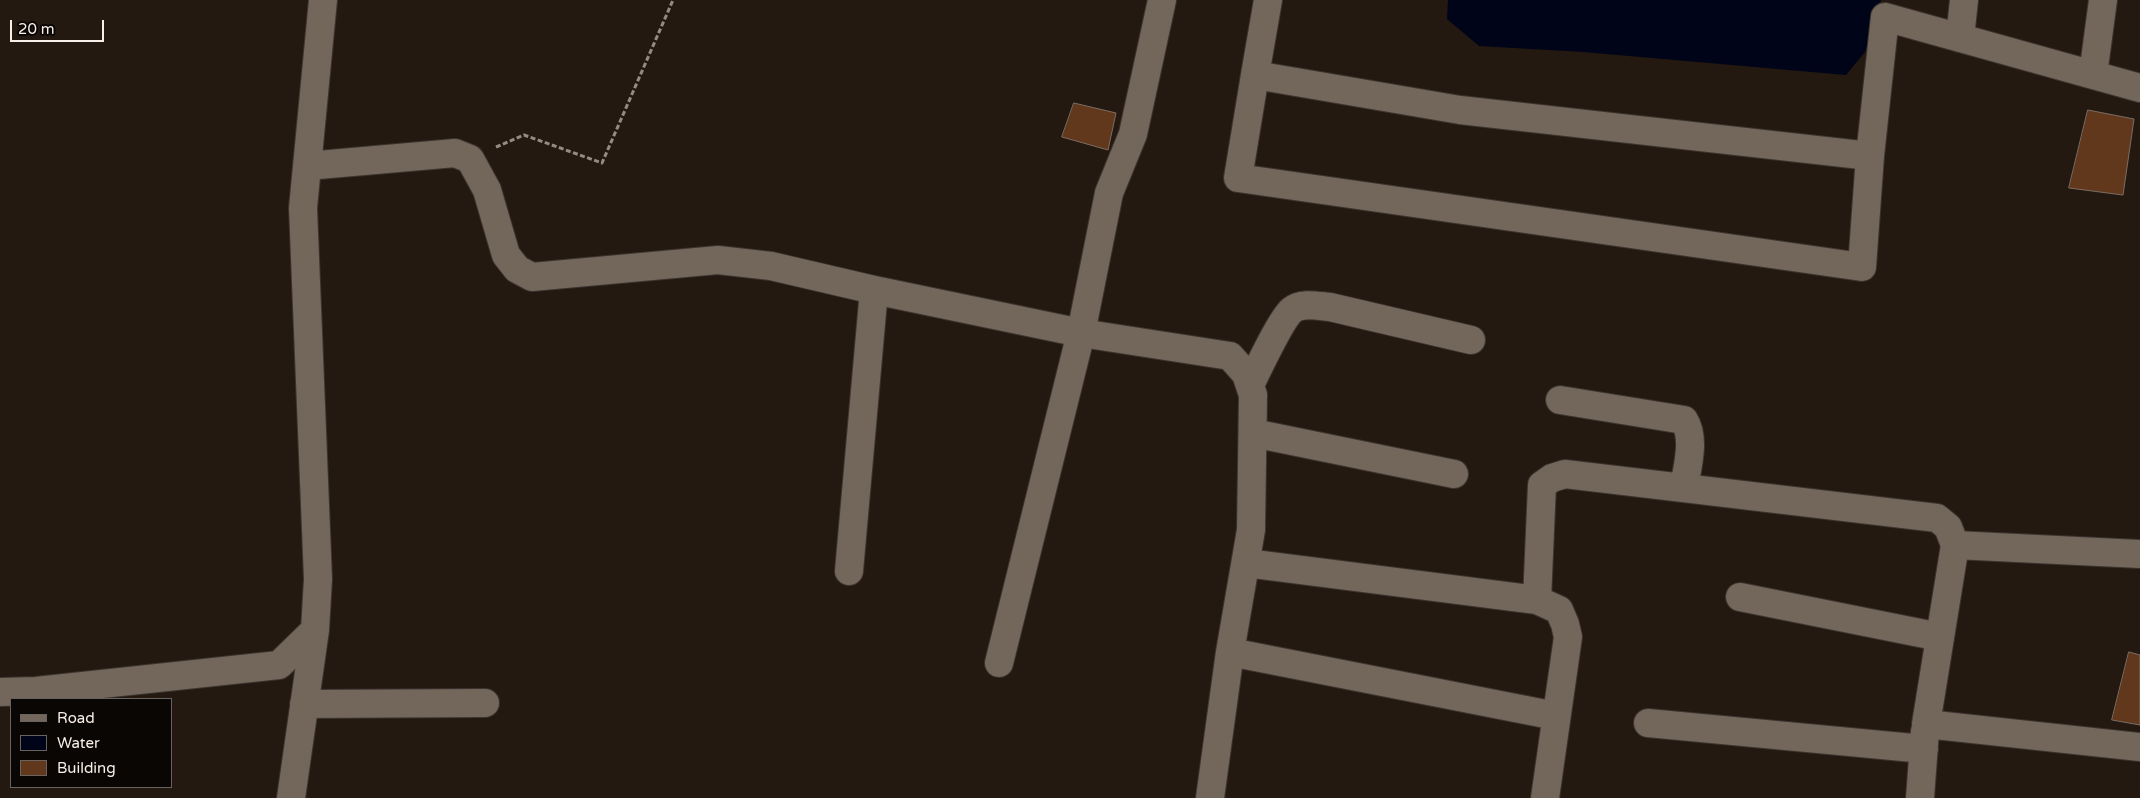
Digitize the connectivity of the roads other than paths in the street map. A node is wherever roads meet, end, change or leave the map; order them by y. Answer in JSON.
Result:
{"nodes":[{"id":1,"x":323,"y":0,"type":"edge"},
{"id":2,"x":1162,"y":0,"type":"edge"},
{"id":3,"x":1268,"y":0,"type":"edge"},
{"id":4,"x":1964,"y":0,"type":"edge"},
{"id":5,"x":2104,"y":0,"type":"edge"},
{"id":6,"x":1960,"y":38,"type":"junction"},
{"id":7,"x":2092,"y":74,"type":"junction"},
{"id":8,"x":1255,"y":75,"type":"junction"},
{"id":9,"x":2140,"y":88,"type":"edge"},
{"id":10,"x":1870,"y":156,"type":"junction"},
{"id":11,"x":307,"y":166,"type":"junction"},
{"id":12,"x":874,"y":290,"type":"junction"},
{"id":13,"x":1081,"y":332,"type":"junction"},
{"id":14,"x":1471,"y":340,"type":"dead end"},
{"id":15,"x":1250,"y":386,"type":"junction"},
{"id":16,"x":1560,"y":400,"type":"dead end"},
{"id":17,"x":1253,"y":433,"type":"junction"},
{"id":18,"x":1454,"y":474,"type":"dead end"},
{"id":19,"x":1684,"y":488,"type":"junction"},
{"id":20,"x":1955,"y":545,"type":"junction"},
{"id":21,"x":2140,"y":554,"type":"edge"},
{"id":22,"x":1246,"y":562,"type":"junction"},
{"id":23,"x":849,"y":571,"type":"dead end"},
{"id":24,"x":1740,"y":597,"type":"dead end"},
{"id":25,"x":1537,"y":600,"type":"junction"},
{"id":26,"x":315,"y":630,"type":"junction"},
{"id":27,"x":1940,"y":637,"type":"junction"},
{"id":28,"x":1230,"y":652,"type":"junction"},
{"id":29,"x":999,"y":663,"type":"dead end"},
{"id":30,"x":0,"y":692,"type":"edge"},
{"id":31,"x":485,"y":702,"type":"dead end"},
{"id":32,"x":304,"y":704,"type":"junction"},
{"id":33,"x":1556,"y":716,"type":"junction"},
{"id":34,"x":1648,"y":723,"type":"dead end"},
{"id":35,"x":1925,"y":736,"type":"junction"},
{"id":36,"x":2140,"y":747,"type":"edge"},
{"id":37,"x":291,"y":798,"type":"edge"},
{"id":38,"x":1210,"y":798,"type":"edge"},
{"id":39,"x":1545,"y":798,"type":"edge"},
{"id":40,"x":1920,"y":798,"type":"edge"}],
"edges":[{"from":1,"to":11,"type":"street"},
{"from":2,"to":13,"type":"street"},
{"from":3,"to":8,"type":"street"},
{"from":4,"to":6,"type":"street"},
{"from":5,"to":7,"type":"street"},
{"from":6,"to":7,"type":"street"},
{"from":6,"to":10,"type":"street"},
{"from":7,"to":9,"type":"street"},
{"from":8,"to":10,"type":"street"},
{"from":8,"to":10,"type":"street"},
{"from":11,"to":12,"type":"street"},
{"from":11,"to":26,"type":"street"},
{"from":12,"to":13,"type":"street"},
{"from":12,"to":23,"type":"street"},
{"from":13,"to":15,"type":"street"},
{"from":13,"to":29,"type":"street"},
{"from":14,"to":15,"type":"street"},
{"from":15,"to":17,"type":"street"},
{"from":16,"to":19,"type":"street"},
{"from":17,"to":18,"type":"street"},
{"from":17,"to":22,"type":"street"},
{"from":19,"to":20,"type":"street"},
{"from":19,"to":25,"type":"street"},
{"from":20,"to":21,"type":"street"},
{"from":20,"to":27,"type":"street"},
{"from":22,"to":25,"type":"street"},
{"from":22,"to":28,"type":"street"},
{"from":24,"to":27,"type":"street"},
{"from":25,"to":33,"type":"street"},
{"from":26,"to":30,"type":"street"},
{"from":26,"to":32,"type":"street"},
{"from":27,"to":35,"type":"street"},
{"from":28,"to":33,"type":"street"},
{"from":28,"to":38,"type":"street"},
{"from":31,"to":32,"type":"street"},
{"from":32,"to":37,"type":"street"},
{"from":33,"to":39,"type":"street"},
{"from":34,"to":35,"type":"street"},
{"from":35,"to":36,"type":"street"},
{"from":35,"to":40,"type":"street"}]}
